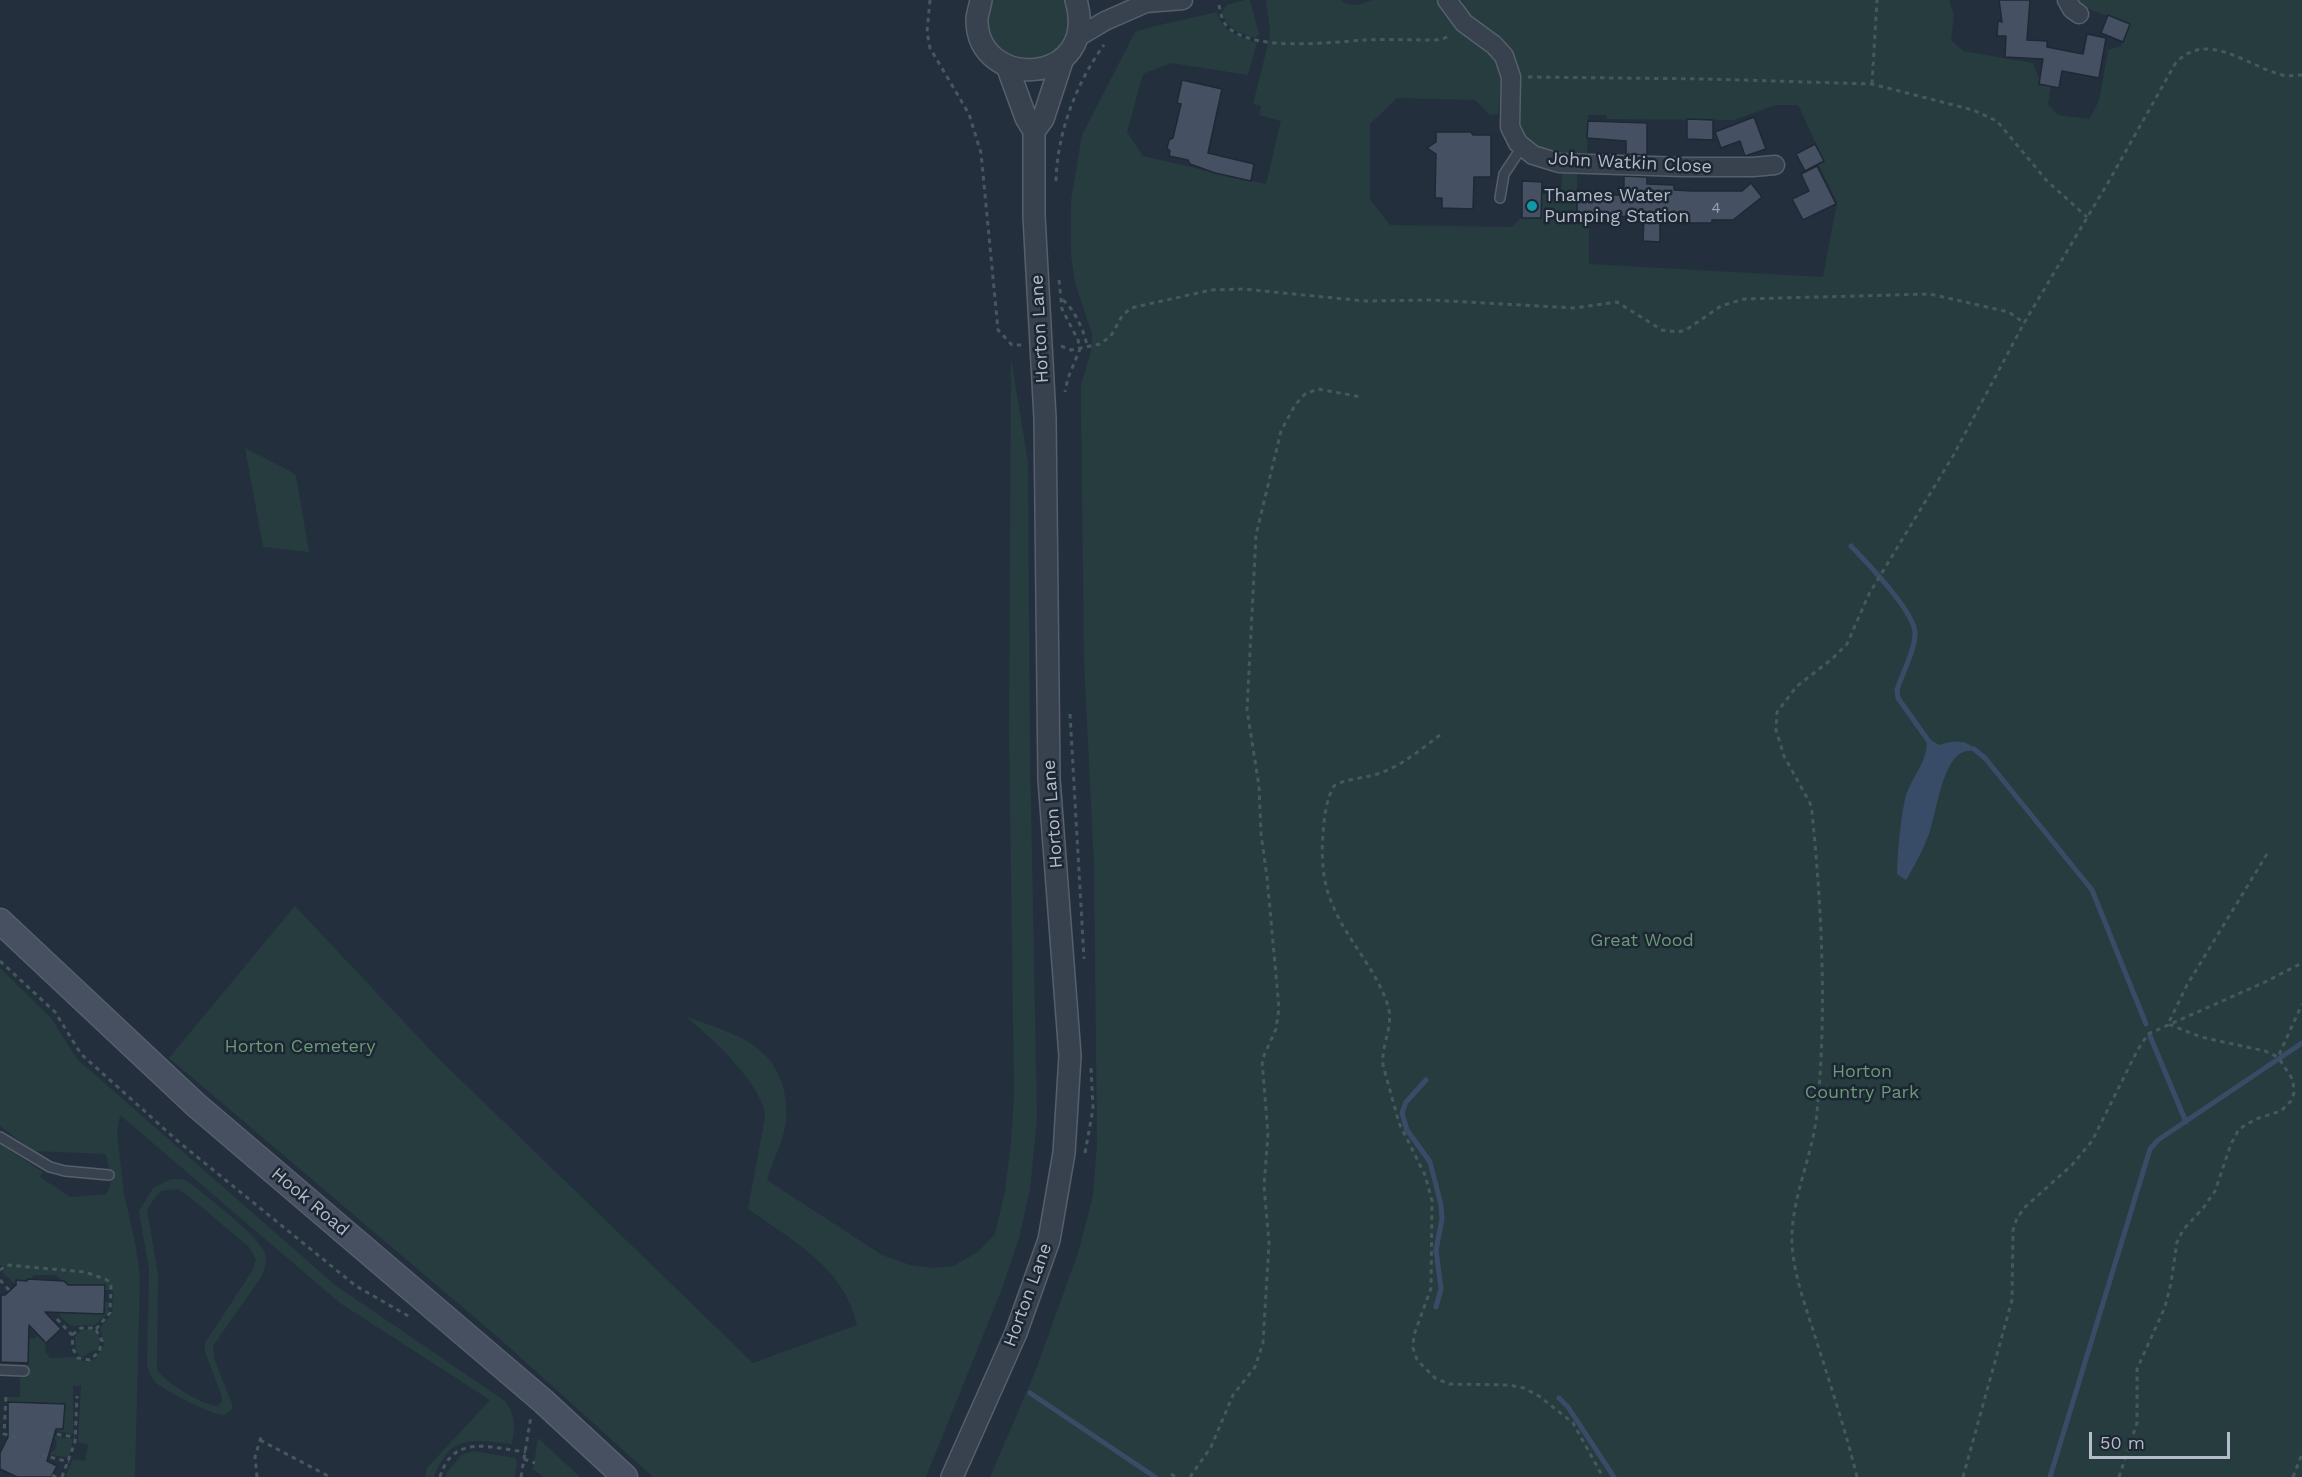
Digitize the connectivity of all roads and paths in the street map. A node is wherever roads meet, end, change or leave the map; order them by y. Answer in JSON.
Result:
{"nodes":[{"id":1,"x":930,"y":0,"type":"edge"},
{"id":2,"x":981,"y":0,"type":"edge"},
{"id":3,"x":1076,"y":0,"type":"edge"},
{"id":4,"x":1183,"y":0,"type":"edge"},
{"id":5,"x":1447,"y":0,"type":"edge"},
{"id":6,"x":1877,"y":0,"type":"edge"},
{"id":7,"x":2067,"y":0,"type":"edge"},
{"id":8,"x":1142,"y":2,"type":"edge"},
{"id":9,"x":1219,"y":5,"type":"dead end"},
{"id":10,"x":2079,"y":14,"type":"dead end"},
{"id":11,"x":1464,"y":23,"type":"junction"},
{"id":12,"x":1078,"y":37,"type":"junction"},
{"id":13,"x":1107,"y":40,"type":"dead end"},
{"id":14,"x":1063,"y":58,"type":"junction"},
{"id":15,"x":1007,"y":66,"type":"junction"},
{"id":16,"x":2302,"y":75,"type":"edge"},
{"id":17,"x":1511,"y":77,"type":"junction"},
{"id":18,"x":1872,"y":84,"type":"junction"},
{"id":19,"x":1034,"y":131,"type":"junction"},
{"id":20,"x":1522,"y":147,"type":"junction"},
{"id":21,"x":1775,"y":165,"type":"dead end"},
{"id":22,"x":1055,"y":190,"type":"dead end"},
{"id":23,"x":1500,"y":198,"type":"dead end"},
{"id":24,"x":2087,"y":217,"type":"junction"},
{"id":25,"x":1059,"y":279,"type":"dead end"},
{"id":26,"x":1063,"y":300,"type":"junction"},
{"id":27,"x":2024,"y":323,"type":"junction"},
{"id":28,"x":1054,"y":343,"type":"dead end"},
{"id":29,"x":1019,"y":346,"type":"dead end"},
{"id":30,"x":1088,"y":347,"type":"junction"},
{"id":31,"x":1080,"y":349,"type":"junction"},
{"id":32,"x":1361,"y":397,"type":"dead end"},
{"id":33,"x":1440,"y":735,"type":"dead end"},
{"id":34,"x":2267,"y":854,"type":"dead end"},
{"id":35,"x":0,"y":921,"type":"edge"},
{"id":36,"x":0,"y":961,"type":"edge"},
{"id":37,"x":2302,"y":963,"type":"edge"},
{"id":38,"x":2302,"y":1004,"type":"edge"},
{"id":39,"x":2169,"y":1024,"type":"junction"},
{"id":40,"x":2278,"y":1057,"type":"junction"},
{"id":41,"x":0,"y":1137,"type":"edge"},
{"id":42,"x":109,"y":1175,"type":"dead end"},
{"id":43,"x":0,"y":1270,"type":"edge"},
{"id":44,"x":0,"y":1280,"type":"edge"},
{"id":45,"x":10,"y":1291,"type":"dead end"},
{"id":46,"x":105,"y":1299,"type":"dead end"},
{"id":47,"x":111,"y":1299,"type":"junction"},
{"id":48,"x":57,"y":1319,"type":"dead end"},
{"id":49,"x":413,"y":1319,"type":"dead end"},
{"id":50,"x":96,"y":1329,"type":"junction"},
{"id":51,"x":72,"y":1335,"type":"junction"},
{"id":52,"x":0,"y":1370,"type":"edge"},
{"id":53,"x":24,"y":1371,"type":"dead end"},
{"id":54,"x":77,"y":1396,"type":"dead end"},
{"id":55,"x":6,"y":1397,"type":"dead end"},
{"id":56,"x":536,"y":1412,"type":"junction"},
{"id":57,"x":48,"y":1433,"type":"dead end"},
{"id":58,"x":3,"y":1434,"type":"junction"},
{"id":59,"x":16,"y":1437,"type":"dead end"},
{"id":60,"x":75,"y":1437,"type":"junction"},
{"id":61,"x":0,"y":1438,"type":"edge"},
{"id":62,"x":526,"y":1452,"type":"junction"},
{"id":63,"x":2302,"y":1454,"type":"edge"},
{"id":64,"x":42,"y":1455,"type":"dead end"},
{"id":65,"x":524,"y":1459,"type":"junction"},
{"id":66,"x":69,"y":1462,"type":"junction"},
{"id":67,"x":535,"y":1463,"type":"dead end"},
{"id":68,"x":1171,"y":1474,"type":"dead end"},
{"id":69,"x":62,"y":1477,"type":"edge"},
{"id":70,"x":257,"y":1477,"type":"edge"},
{"id":71,"x":330,"y":1477,"type":"edge"},
{"id":72,"x":440,"y":1477,"type":"edge"},
{"id":73,"x":521,"y":1477,"type":"edge"},
{"id":74,"x":625,"y":1477,"type":"edge"},
{"id":75,"x":952,"y":1477,"type":"edge"},
{"id":76,"x":1176,"y":1477,"type":"edge"},
{"id":77,"x":1190,"y":1477,"type":"edge"},
{"id":78,"x":1603,"y":1477,"type":"edge"},
{"id":79,"x":1857,"y":1477,"type":"edge"},
{"id":80,"x":1963,"y":1477,"type":"edge"},
{"id":81,"x":2119,"y":1477,"type":"edge"},
{"id":82,"x":2293,"y":1477,"type":"edge"}],
"edges":[{"from":1,"to":29,"type":"path"},
{"from":2,"to":15,"type":"street"},
{"from":3,"to":12,"type":"street"},
{"from":4,"to":8,"type":"street"},
{"from":5,"to":11,"type":"street","name":"John Watkin Close"},
{"from":6,"to":18,"type":"path"},
{"from":7,"to":10,"type":"street"},
{"from":8,"to":12,"type":"street"},
{"from":9,"to":11,"type":"path"},
{"from":11,"to":17,"type":"street","name":"John Watkin Close"},
{"from":12,"to":14,"type":"street"},
{"from":13,"to":22,"type":"path"},
{"from":14,"to":15,"type":"street"},
{"from":14,"to":19,"type":"street","name":"Horton Lane"},
{"from":15,"to":19,"type":"street","name":"Horton Lane"},
{"from":16,"to":24,"type":"path"},
{"from":17,"to":18,"type":"path"},
{"from":17,"to":20,"type":"street","name":"John Watkin Close"},
{"from":18,"to":24,"type":"path"},
{"from":19,"to":75,"type":"street","name":"Horton Lane"},
{"from":20,"to":21,"type":"street","name":"John Watkin Close"},
{"from":20,"to":23,"type":"lane"},
{"from":24,"to":27,"type":"path"},
{"from":25,"to":26,"type":"path","name":"Horton Lane"},
{"from":26,"to":30,"type":"path","name":"Horton Lane"},
{"from":26,"to":31,"type":"path","name":"Horton Lane"},
{"from":27,"to":30,"type":"path"},
{"from":27,"to":79,"type":"path"},
{"from":28,"to":31,"type":"path"},
{"from":30,"to":31,"type":"path"},
{"from":32,"to":77,"type":"path"},
{"from":33,"to":78,"type":"path"},
{"from":34,"to":39,"type":"path"},
{"from":35,"to":56,"type":"main road","name":"Hook Road"},
{"from":36,"to":49,"type":"path","name":"Hook Road"},
{"from":37,"to":39,"type":"path"},
{"from":38,"to":40,"type":"path"},
{"from":39,"to":40,"type":"path"},
{"from":39,"to":80,"type":"path"},
{"from":40,"to":81,"type":"path"},
{"from":41,"to":42,"type":"lane"},
{"from":43,"to":47,"type":"path"},
{"from":44,"to":45,"type":"path"},
{"from":46,"to":47,"type":"path"},
{"from":47,"to":50,"type":"path"},
{"from":48,"to":51,"type":"path"},
{"from":50,"to":51,"type":"path"},
{"from":50,"to":51,"type":"path"},
{"from":52,"to":53,"type":"lane"},
{"from":54,"to":60,"type":"path"},
{"from":55,"to":58,"type":"path"},
{"from":56,"to":62,"type":"path"},
{"from":56,"to":74,"type":"main road","name":"Hook Road"},
{"from":57,"to":60,"type":"path"},
{"from":58,"to":59,"type":"path"},
{"from":58,"to":61,"type":"path"},
{"from":60,"to":66,"type":"path"},
{"from":62,"to":65,"type":"path"},
{"from":62,"to":72,"type":"path"},
{"from":63,"to":82,"type":"path"},
{"from":64,"to":66,"type":"path"},
{"from":65,"to":67,"type":"path"},
{"from":65,"to":73,"type":"path"},
{"from":66,"to":69,"type":"path"},
{"from":68,"to":76,"type":"path"},
{"from":70,"to":71,"type":"path"}]}
